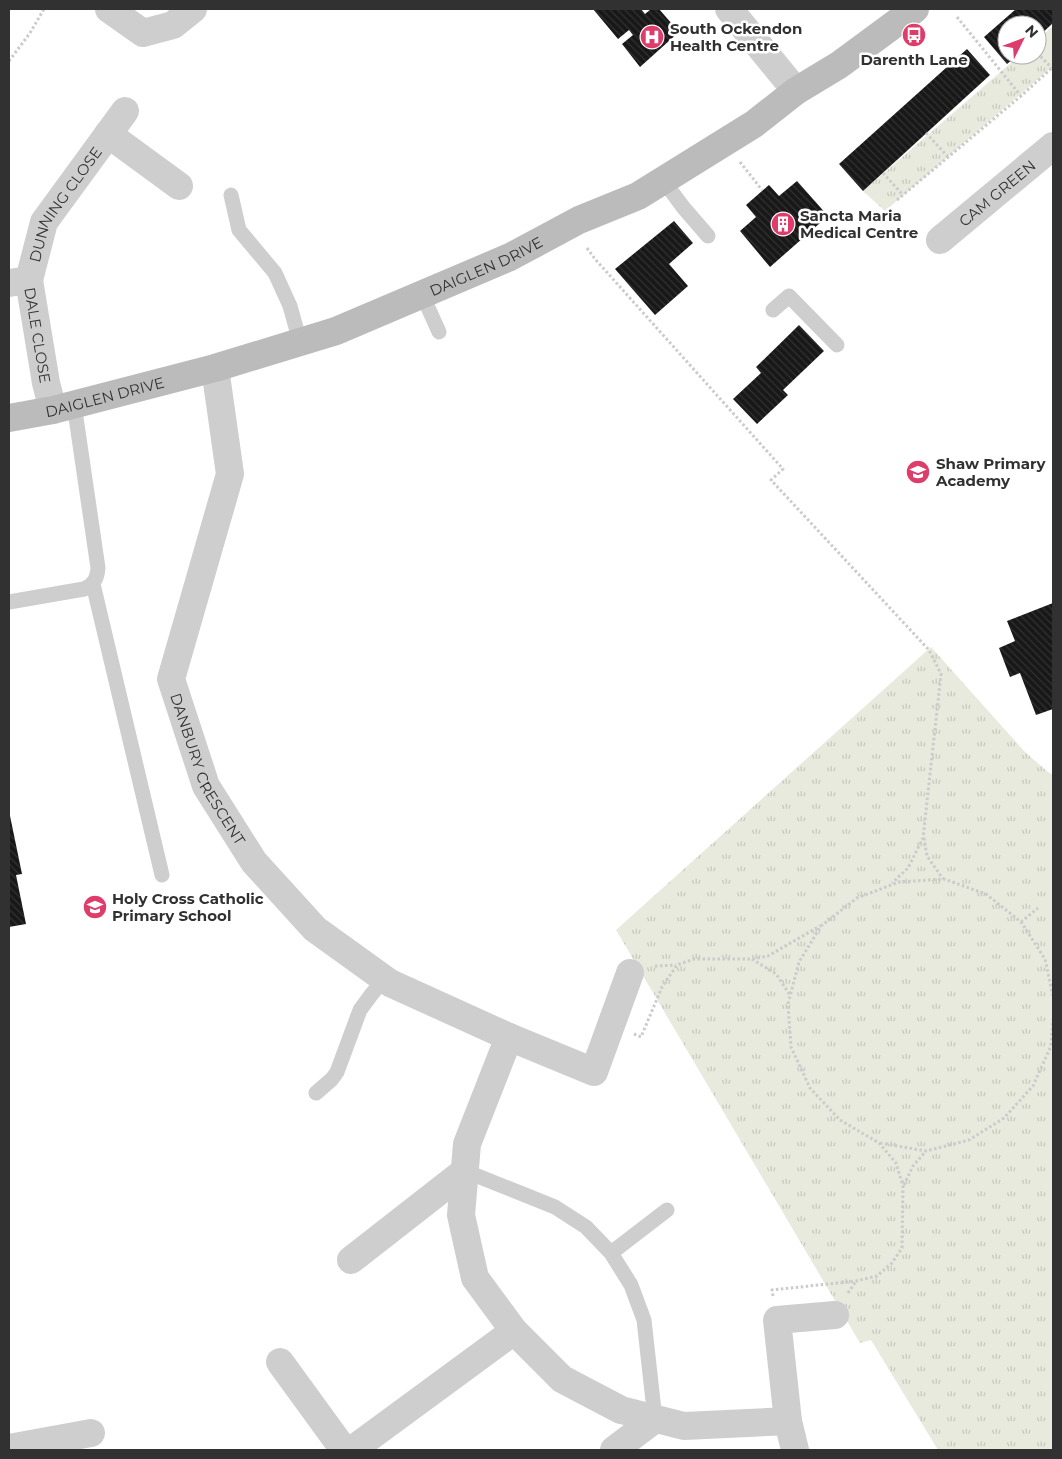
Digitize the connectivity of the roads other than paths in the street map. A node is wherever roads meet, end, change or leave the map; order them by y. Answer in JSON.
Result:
{"nodes":[{"id":1,"x":109,"y":9,"type":"edge"},
{"id":2,"x":194,"y":9,"type":"edge"},
{"id":3,"x":915,"y":9,"type":"edge"},
{"id":4,"x":739,"y":12,"type":"edge"},
{"id":5,"x":796,"y":92,"type":"junction"},
{"id":6,"x":124,"y":111,"type":"dead end"},
{"id":7,"x":108,"y":134,"type":"junction"},
{"id":8,"x":1053,"y":146,"type":"edge"},
{"id":9,"x":663,"y":180,"type":"junction"},
{"id":10,"x":179,"y":186,"type":"dead end"},
{"id":11,"x":231,"y":195,"type":"dead end"},
{"id":12,"x":708,"y":236,"type":"dead end"},
{"id":13,"x":940,"y":240,"type":"dead end"},
{"id":14,"x":19,"y":282,"type":"edge"},
{"id":15,"x":422,"y":294,"type":"junction"},
{"id":16,"x":773,"y":310,"type":"dead end"},
{"id":17,"x":439,"y":332,"type":"dead end"},
{"id":18,"x":300,"y":342,"type":"junction"},
{"id":19,"x":837,"y":346,"type":"dead end"},
{"id":20,"x":215,"y":368,"type":"junction"},
{"id":21,"x":64,"y":407,"type":"junction"},
{"id":22,"x":9,"y":418,"type":"edge"},
{"id":23,"x":93,"y":584,"type":"junction"},
{"id":24,"x":9,"y":602,"type":"edge"},
{"id":25,"x":162,"y":875,"type":"dead end"},
{"id":26,"x":630,"y":973,"type":"dead end"},
{"id":27,"x":384,"y":979,"type":"junction"},
{"id":28,"x":509,"y":1037,"type":"junction"},
{"id":29,"x":316,"y":1093,"type":"dead end"},
{"id":30,"x":465,"y":1171,"type":"junction"},
{"id":31,"x":667,"y":1210,"type":"dead end"},
{"id":32,"x":611,"y":1253,"type":"junction"},
{"id":33,"x":351,"y":1260,"type":"dead end"},
{"id":34,"x":835,"y":1315,"type":"dead end"},
{"id":35,"x":514,"y":1332,"type":"junction"},
{"id":36,"x":280,"y":1362,"type":"dead end"},
{"id":37,"x":655,"y":1419,"type":"junction"},
{"id":38,"x":788,"y":1420,"type":"junction"},
{"id":39,"x":90,"y":1433,"type":"dead end"},
{"id":40,"x":44,"y":1446,"type":"edge"},
{"id":41,"x":9,"y":1448,"type":"edge"},
{"id":42,"x":344,"y":1450,"type":"edge"},
{"id":43,"x":352,"y":1450,"type":"edge"},
{"id":44,"x":614,"y":1450,"type":"edge"},
{"id":45,"x":795,"y":1450,"type":"edge"}],
"edges":[{"from":1,"to":2,"type":"street"},
{"from":3,"to":5,"type":"street","name":"DAIGLEN DRIVE"},
{"from":4,"to":5,"type":"street"},
{"from":5,"to":9,"type":"street","name":"DAIGLEN DRIVE"},
{"from":6,"to":7,"type":"street","name":"DUNNING CLOSE"},
{"from":7,"to":10,"type":"street","name":"DUNNING CLOSE"},
{"from":7,"to":14,"type":"street","name":"DUNNING CLOSE"},
{"from":8,"to":13,"type":"street","name":"CAM GREEN"},
{"from":9,"to":12,"type":"lane"},
{"from":9,"to":15,"type":"street","name":"DAIGLEN DRIVE"},
{"from":11,"to":18,"type":"lane"},
{"from":14,"to":21,"type":"street","name":"DALE CLOSE"},
{"from":15,"to":17,"type":"lane"},
{"from":15,"to":18,"type":"street","name":"DAIGLEN DRIVE"},
{"from":16,"to":19,"type":"lane"},
{"from":18,"to":20,"type":"street","name":"DAIGLEN DRIVE"},
{"from":20,"to":21,"type":"street","name":"DAIGLEN DRIVE"},
{"from":20,"to":27,"type":"street","name":"DANBURY CRESCENT"},
{"from":21,"to":22,"type":"street","name":"DAIGLEN DRIVE"},
{"from":21,"to":23,"type":"lane"},
{"from":23,"to":24,"type":"lane"},
{"from":23,"to":25,"type":"lane"},
{"from":26,"to":28,"type":"street","name":"DANBURY CRESCENT"},
{"from":27,"to":28,"type":"street","name":"DANBURY CRESCENT"},
{"from":27,"to":29,"type":"lane"},
{"from":28,"to":30,"type":"street"},
{"from":30,"to":32,"type":"lane"},
{"from":30,"to":33,"type":"street"},
{"from":30,"to":35,"type":"street"},
{"from":31,"to":32,"type":"lane"},
{"from":32,"to":37,"type":"lane"},
{"from":34,"to":38,"type":"street"},
{"from":35,"to":37,"type":"street"},
{"from":35,"to":43,"type":"street"},
{"from":36,"to":42,"type":"street"},
{"from":37,"to":38,"type":"street"},
{"from":37,"to":44,"type":"street"},
{"from":38,"to":45,"type":"street"},
{"from":39,"to":40,"type":"street"},
{"from":40,"to":41,"type":"street"}]}
